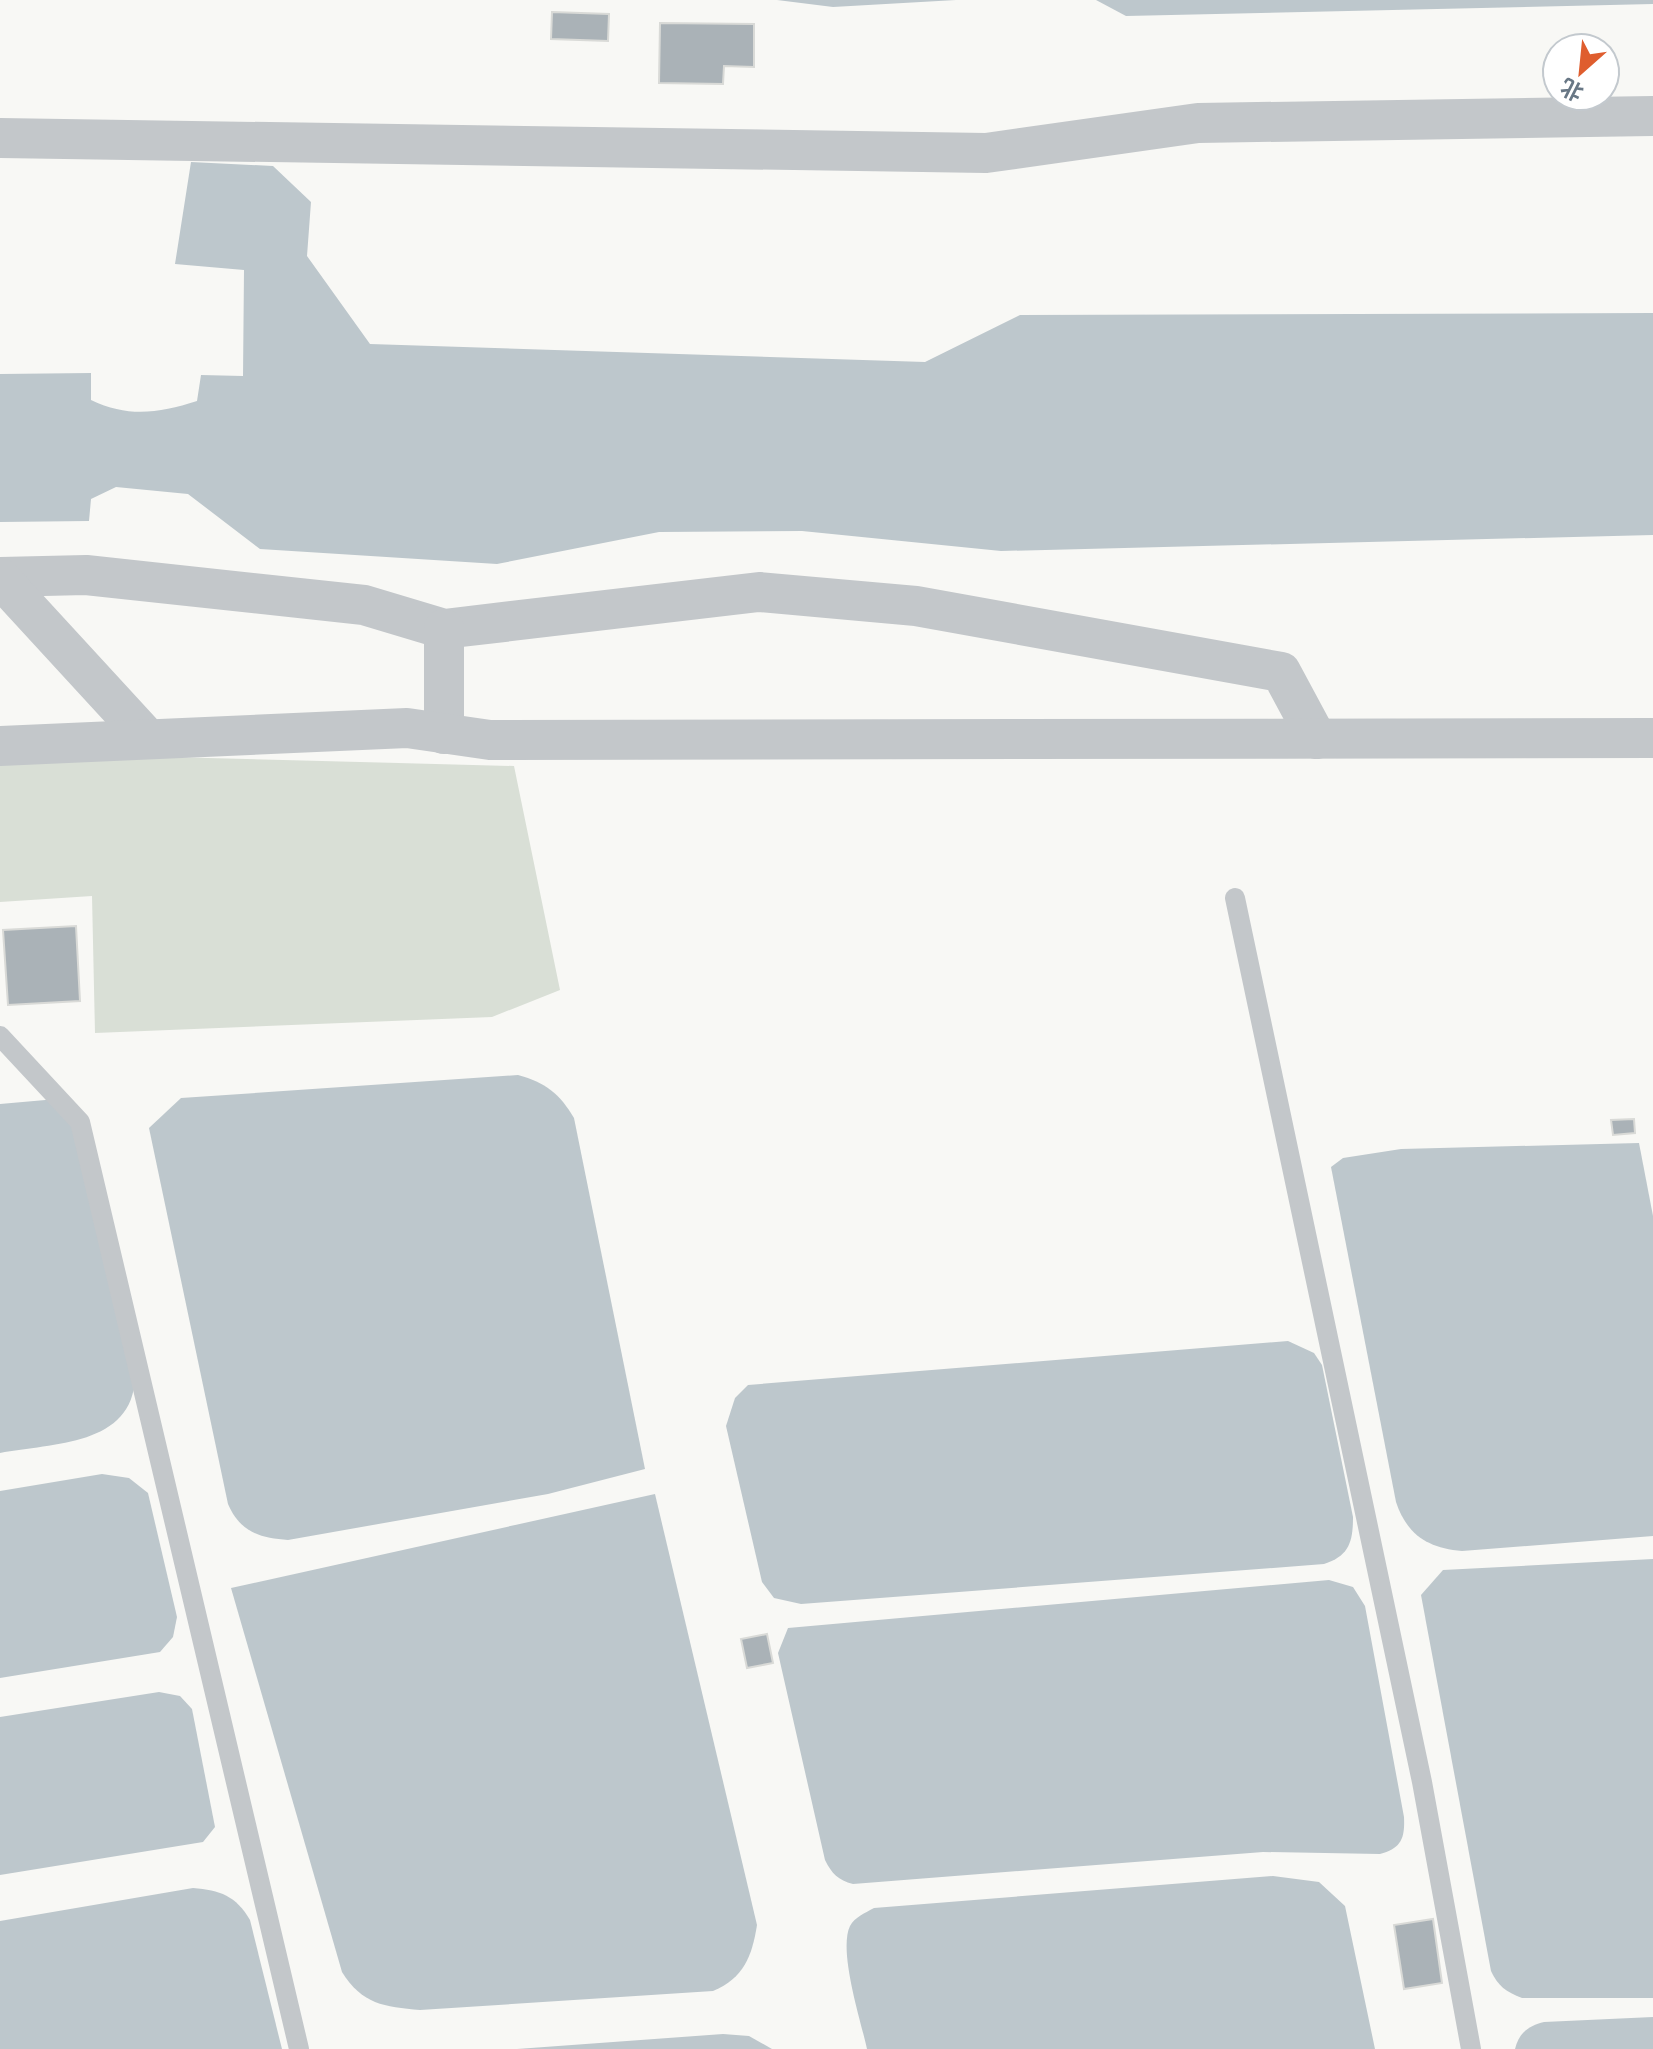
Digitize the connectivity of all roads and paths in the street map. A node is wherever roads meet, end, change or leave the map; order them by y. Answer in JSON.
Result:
{"nodes":[{"id":1,"x":1653,"y":116,"type":"edge"},
{"id":2,"x":0,"y":138,"type":"edge"},
{"id":3,"x":0,"y":577,"type":"edge"},
{"id":4,"x":444,"y":629,"type":"junction"},
{"id":5,"x":444,"y":734,"type":"junction"},
{"id":6,"x":1653,"y":738,"type":"edge"},
{"id":7,"x":148,"y":739,"type":"junction"},
{"id":8,"x":1317,"y":739,"type":"junction"},
{"id":9,"x":0,"y":746,"type":"edge"},
{"id":10,"x":1235,"y":898,"type":"dead end"},
{"id":11,"x":0,"y":1036,"type":"edge"},
{"id":12,"x":299,"y":2049,"type":"edge"},
{"id":13,"x":1471,"y":2049,"type":"edge"}],
"edges":[{"from":1,"to":2,"type":"street"},
{"from":3,"to":4,"type":"street"},
{"from":3,"to":7,"type":"street"},
{"from":4,"to":5,"type":"street"},
{"from":4,"to":8,"type":"street"},
{"from":5,"to":7,"type":"street"},
{"from":5,"to":8,"type":"street"},
{"from":6,"to":8,"type":"street"},
{"from":7,"to":9,"type":"street"},
{"from":10,"to":13,"type":"lane"},
{"from":11,"to":12,"type":"lane"}]}
